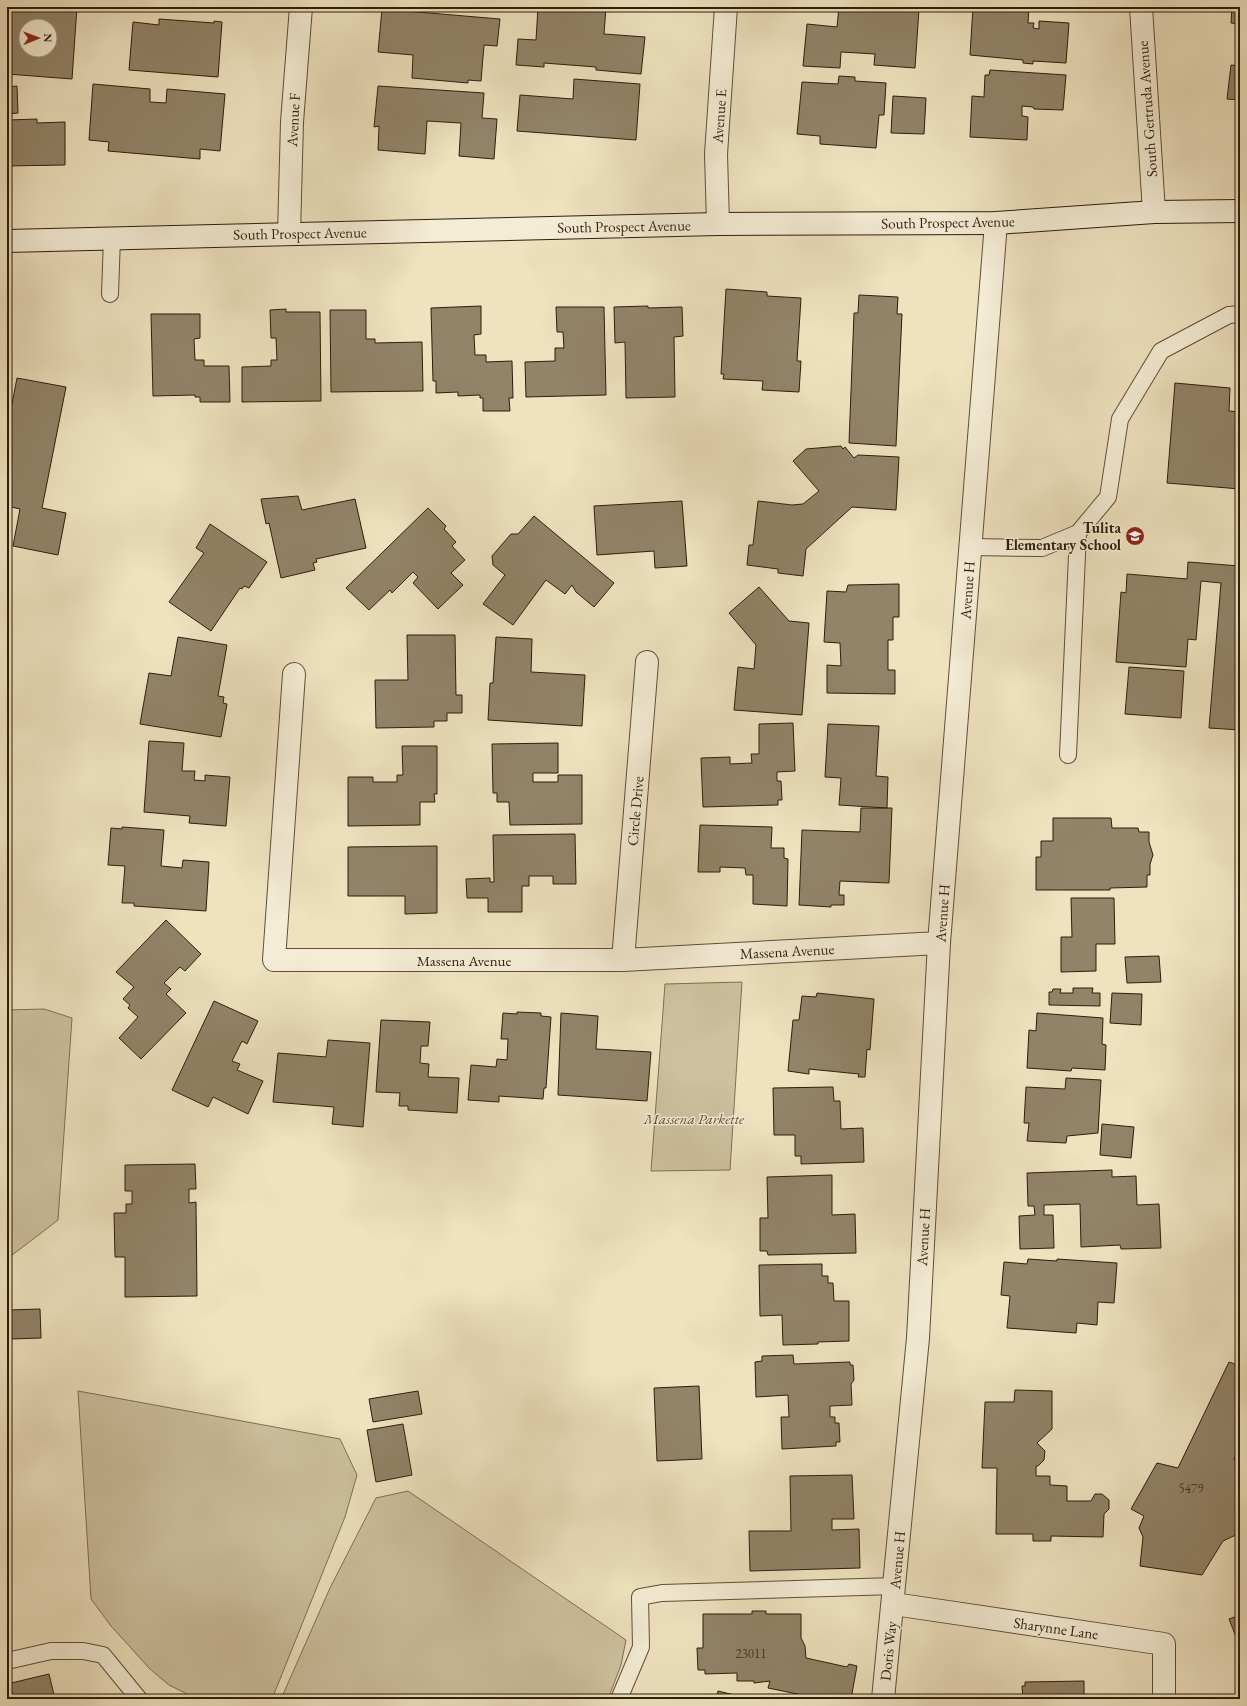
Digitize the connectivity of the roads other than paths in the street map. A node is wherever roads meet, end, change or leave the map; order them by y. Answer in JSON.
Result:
{"nodes":[{"id":1,"x":302,"y":7,"type":"edge"},
{"id":2,"x":726,"y":7,"type":"edge"},
{"id":3,"x":1141,"y":7,"type":"edge"},
{"id":4,"x":1240,"y":210,"type":"edge"},
{"id":5,"x":1154,"y":212,"type":"junction"},
{"id":6,"x":996,"y":223,"type":"junction"},
{"id":7,"x":718,"y":224,"type":"junction"},
{"id":8,"x":289,"y":234,"type":"junction"},
{"id":9,"x":112,"y":238,"type":"junction"},
{"id":10,"x":7,"y":241,"type":"edge"},
{"id":11,"x":110,"y":294,"type":"dead end"},
{"id":12,"x":1240,"y":314,"type":"edge"},
{"id":13,"x":1078,"y":533,"type":"junction"},
{"id":14,"x":970,"y":547,"type":"junction"},
{"id":15,"x":647,"y":662,"type":"dead end"},
{"id":16,"x":294,"y":674,"type":"dead end"},
{"id":17,"x":1068,"y":755,"type":"dead end"},
{"id":18,"x":939,"y":943,"type":"junction"},
{"id":19,"x":623,"y":960,"type":"junction"},
{"id":20,"x":894,"y":1595,"type":"junction"},
{"id":21,"x":7,"y":1661,"type":"edge"},
{"id":22,"x":140,"y":1699,"type":"edge"},
{"id":23,"x":619,"y":1699,"type":"edge"},
{"id":24,"x":883,"y":1699,"type":"edge"},
{"id":25,"x":1164,"y":1699,"type":"edge"}],
"edges":[{"from":1,"to":8,"type":"street","name":"Avenue F"},
{"from":2,"to":7,"type":"street","name":"Avenue E"},
{"from":3,"to":5,"type":"street","name":"South Gertruda Avenue"},
{"from":4,"to":5,"type":"street","name":"South Prospect Avenue"},
{"from":5,"to":6,"type":"street","name":"South Prospect Avenue"},
{"from":6,"to":7,"type":"street","name":"South Prospect Avenue"},
{"from":6,"to":14,"type":"street","name":"Avenue H"},
{"from":7,"to":8,"type":"street","name":"South Prospect Avenue"},
{"from":8,"to":9,"type":"street","name":"South Prospect Avenue"},
{"from":9,"to":10,"type":"street","name":"South Prospect Avenue"},
{"from":9,"to":11,"type":"lane"},
{"from":12,"to":13,"type":"lane"},
{"from":13,"to":14,"type":"lane"},
{"from":13,"to":17,"type":"lane"},
{"from":14,"to":18,"type":"street","name":"Avenue H"},
{"from":15,"to":19,"type":"street","name":"Circle Drive"},
{"from":16,"to":19,"type":"street","name":"Massena Avenue"},
{"from":18,"to":19,"type":"street","name":"Massena Avenue"},
{"from":18,"to":20,"type":"street","name":"Avenue H"},
{"from":20,"to":23,"type":"lane"},
{"from":20,"to":24,"type":"street","name":"Doris Way"},
{"from":20,"to":25,"type":"street","name":"Sharynne Lane"},
{"from":21,"to":22,"type":"lane"}]}
